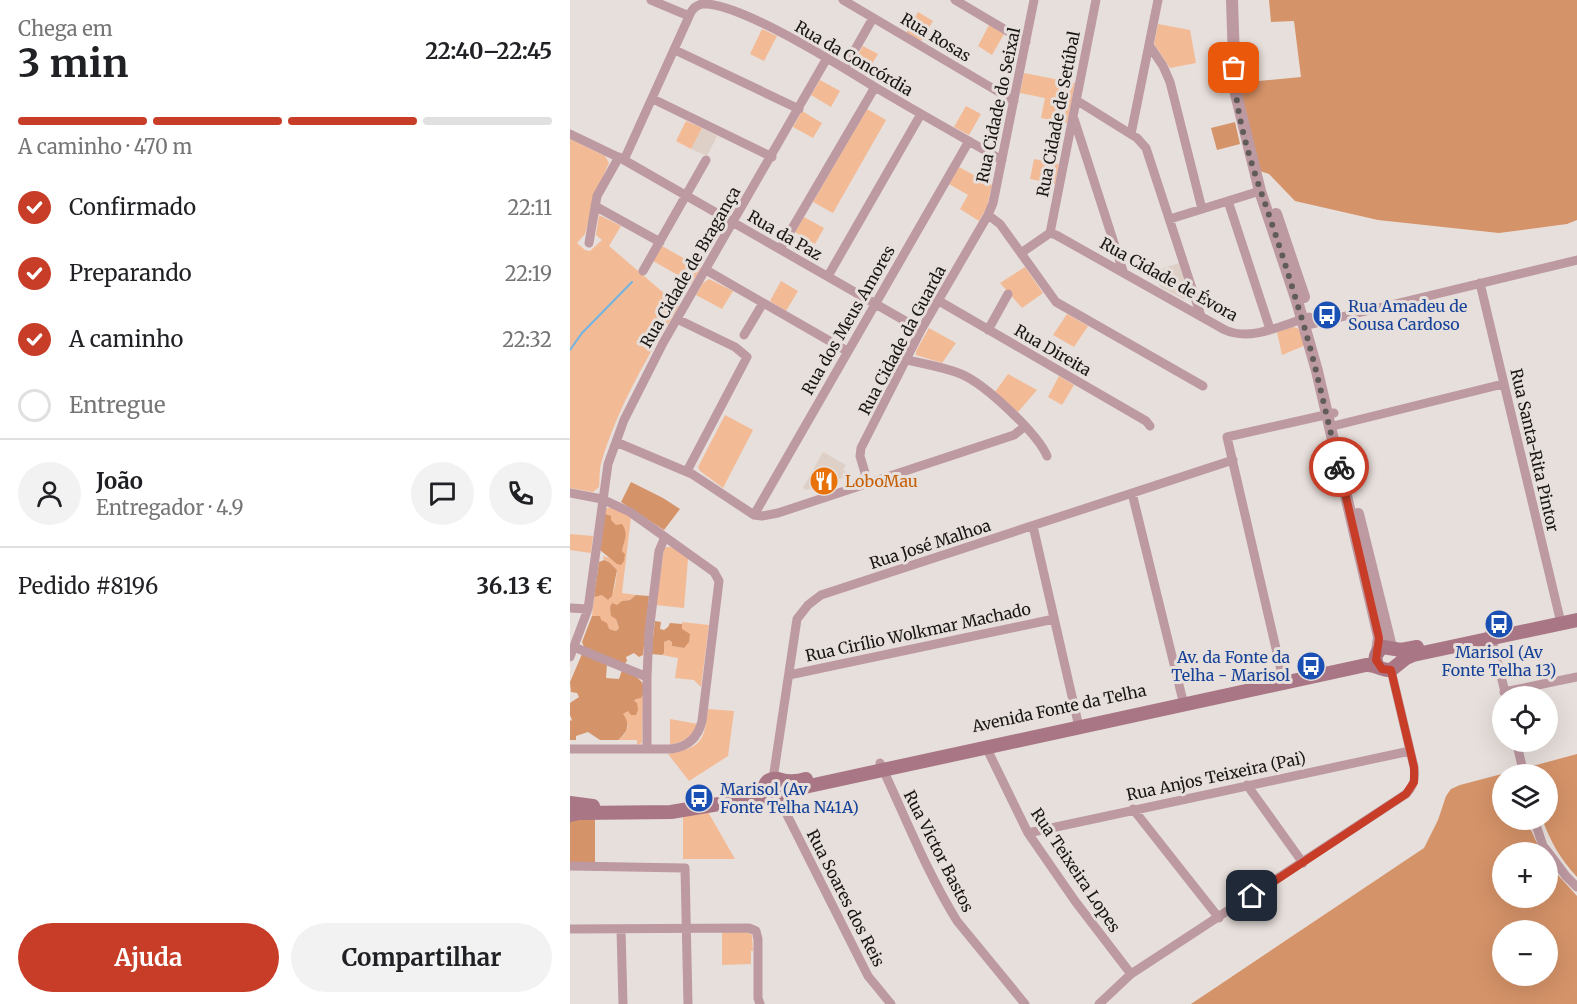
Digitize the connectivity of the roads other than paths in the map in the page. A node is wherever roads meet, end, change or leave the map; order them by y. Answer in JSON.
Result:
{"nodes":[{"id":1,"x":651,"y":0,"type":"edge"},
{"id":2,"x":843,"y":0,"type":"edge"},
{"id":3,"x":955,"y":0,"type":"edge"},
{"id":4,"x":1034,"y":0,"type":"edge"},
{"id":5,"x":1096,"y":0,"type":"edge"},
{"id":6,"x":1158,"y":0,"type":"edge"},
{"id":7,"x":1232,"y":0,"type":"edge"},
{"id":8,"x":689,"y":16,"type":"junction"},
{"id":9,"x":873,"y":18,"type":"junction"},
{"id":10,"x":1026,"y":42,"type":"junction"},
{"id":11,"x":1149,"y":45,"type":"junction"},
{"id":12,"x":675,"y":50,"type":"junction"},
{"id":13,"x":827,"y":58,"type":"junction"},
{"id":14,"x":845,"y":67,"type":"junction"},
{"id":15,"x":875,"y":87,"type":"junction"},
{"id":16,"x":653,"y":99,"type":"junction"},
{"id":17,"x":1076,"y":100,"type":"junction"},
{"id":18,"x":1014,"y":101,"type":"junction"},
{"id":19,"x":799,"y":109,"type":"junction"},
{"id":20,"x":921,"y":114,"type":"junction"},
{"id":21,"x":1073,"y":116,"type":"junction"},
{"id":22,"x":570,"y":134,"type":"edge"},
{"id":23,"x":1131,"y":134,"type":"junction"},
{"id":24,"x":969,"y":141,"type":"junction"},
{"id":25,"x":772,"y":157,"type":"junction"},
{"id":26,"x":621,"y":158,"type":"junction"},
{"id":27,"x":706,"y":160,"type":"dead end"},
{"id":28,"x":1002,"y":160,"type":"junction"},
{"id":29,"x":1260,"y":191,"type":"junction"},
{"id":30,"x":686,"y":195,"type":"junction"},
{"id":31,"x":1228,"y":201,"type":"junction"},
{"id":32,"x":595,"y":206,"type":"junction"},
{"id":33,"x":1202,"y":209,"type":"junction"},
{"id":34,"x":988,"y":215,"type":"junction"},
{"id":35,"x":1170,"y":219,"type":"junction"},
{"id":36,"x":733,"y":222,"type":"junction"},
{"id":37,"x":1050,"y":233,"type":"junction"},
{"id":38,"x":660,"y":242,"type":"junction"},
{"id":39,"x":589,"y":243,"type":"dead end"},
{"id":40,"x":780,"y":249,"type":"junction"},
{"id":41,"x":1021,"y":253,"type":"junction"},
{"id":42,"x":1577,"y":260,"type":"edge"},
{"id":43,"x":706,"y":270,"type":"junction"},
{"id":44,"x":643,"y":271,"type":"dead end"},
{"id":45,"x":1124,"y":271,"type":"junction"},
{"id":46,"x":828,"y":276,"type":"junction"},
{"id":47,"x":1480,"y":283,"type":"junction"},
{"id":48,"x":1008,"y":294,"type":"dead end"},
{"id":49,"x":939,"y":301,"type":"junction"},
{"id":50,"x":763,"y":303,"type":"junction"},
{"id":51,"x":875,"y":303,"type":"junction"},
{"id":52,"x":1201,"y":316,"type":"junction"},
{"id":53,"x":677,"y":319,"type":"junction"},
{"id":54,"x":1307,"y":321,"type":"junction"},
{"id":55,"x":1270,"y":329,"type":"junction"},
{"id":56,"x":921,"y":330,"type":"junction"},
{"id":57,"x":988,"y":330,"type":"junction"},
{"id":58,"x":744,"y":335,"type":"dead end"},
{"id":59,"x":847,"y":351,"type":"junction"},
{"id":60,"x":906,"y":360,"type":"junction"},
{"id":61,"x":1503,"y":384,"type":"junction"},
{"id":62,"x":1203,"y":386,"type":"dead end"},
{"id":63,"x":1332,"y":420,"type":"junction"},
{"id":64,"x":1150,"y":426,"type":"dead end"},
{"id":65,"x":1024,"y":427,"type":"junction"},
{"id":66,"x":616,"y":442,"type":"junction"},
{"id":67,"x":1047,"y":456,"type":"dead end"},
{"id":68,"x":1233,"y":460,"type":"junction"},
{"id":69,"x":687,"y":471,"type":"junction"},
{"id":70,"x":868,"y":483,"type":"junction"},
{"id":71,"x":570,"y":493,"type":"edge"},
{"id":72,"x":1132,"y":493,"type":"junction"},
{"id":73,"x":602,"y":499,"type":"junction"},
{"id":74,"x":754,"y":515,"type":"junction"},
{"id":75,"x":1034,"y":526,"type":"junction"},
{"id":76,"x":665,"y":537,"type":"junction"},
{"id":77,"x":570,"y":608,"type":"edge"},
{"id":78,"x":588,"y":609,"type":"junction"},
{"id":79,"x":1577,"y":613,"type":"edge"},
{"id":80,"x":1054,"y":619,"type":"junction"},
{"id":81,"x":1560,"y":620,"type":"junction"},
{"id":82,"x":1577,"y":620,"type":"edge"},
{"id":83,"x":1491,"y":635,"type":"junction"},
{"id":84,"x":574,"y":647,"type":"junction"},
{"id":85,"x":1393,"y":648,"type":"junction"},
{"id":86,"x":570,"y":657,"type":"edge"},
{"id":87,"x":1384,"y":661,"type":"junction"},
{"id":88,"x":789,"y":675,"type":"junction"},
{"id":89,"x":646,"y":677,"type":"junction"},
{"id":90,"x":1577,"y":677,"type":"edge"},
{"id":91,"x":1283,"y":680,"type":"junction"},
{"id":92,"x":1503,"y":686,"type":"edge"},
{"id":93,"x":1539,"y":686,"type":"edge"},
{"id":94,"x":1183,"y":701,"type":"junction"},
{"id":95,"x":1078,"y":724,"type":"junction"},
{"id":96,"x":986,"y":747,"type":"junction"},
{"id":97,"x":570,"y":749,"type":"edge"},
{"id":98,"x":647,"y":749,"type":"junction"},
{"id":99,"x":1410,"y":751,"type":"junction"},
{"id":100,"x":881,"y":767,"type":"junction"},
{"id":101,"x":1247,"y":785,"type":"junction"},
{"id":102,"x":776,"y":791,"type":"junction"},
{"id":103,"x":570,"y":803,"type":"edge"},
{"id":104,"x":1133,"y":809,"type":"junction"},
{"id":105,"x":570,"y":815,"type":"edge"},
{"id":106,"x":1028,"y":833,"type":"junction"},
{"id":107,"x":1303,"y":863,"type":"junction"},
{"id":108,"x":1558,"y":865,"type":"edge"},
{"id":109,"x":570,"y":866,"type":"edge"},
{"id":110,"x":696,"y":867,"type":"dead end"},
{"id":111,"x":685,"y":868,"type":"junction"},
{"id":112,"x":1577,"y":887,"type":"edge"},
{"id":113,"x":1219,"y":918,"type":"junction"},
{"id":114,"x":621,"y":929,"type":"junction"},
{"id":115,"x":686,"y":929,"type":"junction"},
{"id":116,"x":570,"y":930,"type":"edge"},
{"id":117,"x":1131,"y":974,"type":"junction"},
{"id":118,"x":623,"y":1004,"type":"edge"},
{"id":119,"x":688,"y":1004,"type":"edge"},
{"id":120,"x":760,"y":1004,"type":"edge"},
{"id":121,"x":891,"y":1004,"type":"edge"},
{"id":122,"x":1025,"y":1004,"type":"edge"},
{"id":123,"x":1099,"y":1004,"type":"edge"}],
"edges":[{"from":1,"to":8,"type":"street"},
{"from":2,"to":9,"type":"street","name":"Rua Rosas"},
{"from":3,"to":10,"type":"street"},
{"from":4,"to":10,"type":"street","name":"Rua Cidade do Seixal"},
{"from":5,"to":17,"type":"street","name":"Rua Cidade de Setúbal"},
{"from":6,"to":11,"type":"street"},
{"from":7,"to":29,"type":"street"},
{"from":8,"to":12,"type":"street"},
{"from":8,"to":13,"type":"street","name":"Rua da Concórdia"},
{"from":9,"to":14,"type":"street"},
{"from":9,"to":18,"type":"street","name":"Rua Rosas"},
{"from":10,"to":18,"type":"street","name":"Rua Cidade do Seixal"},
{"from":11,"to":23,"type":"street"},
{"from":11,"to":33,"type":"street"},
{"from":12,"to":16,"type":"street"},
{"from":12,"to":19,"type":"street"},
{"from":13,"to":14,"type":"street","name":"Rua da Concórdia"},
{"from":13,"to":19,"type":"street","name":"Rua Cidade de Bragança"},
{"from":14,"to":15,"type":"street","name":"Rua da Concórdia"},
{"from":15,"to":20,"type":"street","name":"Rua da Concórdia"},
{"from":15,"to":40,"type":"street"},
{"from":16,"to":25,"type":"street"},
{"from":16,"to":26,"type":"street"},
{"from":17,"to":21,"type":"street","name":"Rua Cidade de Setúbal"},
{"from":17,"to":23,"type":"street"},
{"from":18,"to":28,"type":"street","name":"Rua Cidade do Seixal"},
{"from":19,"to":25,"type":"street","name":"Rua Cidade de Bragança"},
{"from":20,"to":24,"type":"street","name":"Rua da Concórdia"},
{"from":20,"to":46,"type":"street"},
{"from":21,"to":37,"type":"street","name":"Rua Cidade de Setúbal"},
{"from":21,"to":45,"type":"street"},
{"from":22,"to":26,"type":"street","name":"Rua da Paz"},
{"from":23,"to":35,"type":"street"},
{"from":24,"to":28,"type":"street","name":"Rua da Concórdia"},
{"from":24,"to":51,"type":"street","name":"Rua dos Meus Amores"},
{"from":25,"to":36,"type":"street","name":"Rua Cidade de Bragança"},
{"from":26,"to":30,"type":"street","name":"Rua da Paz"},
{"from":26,"to":32,"type":"street"},
{"from":27,"to":30,"type":"street"},
{"from":28,"to":34,"type":"street","name":"Rua Cidade do Seixal"},
{"from":29,"to":31,"type":"street"},
{"from":29,"to":54,"type":"street"},
{"from":30,"to":36,"type":"street","name":"Rua da Paz"},
{"from":30,"to":38,"type":"street"},
{"from":31,"to":33,"type":"street"},
{"from":31,"to":55,"type":"street"},
{"from":32,"to":38,"type":"street"},
{"from":32,"to":39,"type":"street"},
{"from":33,"to":35,"type":"street"},
{"from":34,"to":41,"type":"street"},
{"from":34,"to":49,"type":"street","name":"Rua Cidade da Guarda"},
{"from":35,"to":52,"type":"street"},
{"from":36,"to":40,"type":"street","name":"Rua da Paz"},
{"from":36,"to":43,"type":"street","name":"Rua Cidade de Bragança"},
{"from":37,"to":41,"type":"street"},
{"from":37,"to":45,"type":"street","name":"Rua Cidade de Évora"},
{"from":38,"to":44,"type":"street"},
{"from":40,"to":46,"type":"street","name":"Rua da Paz"},
{"from":41,"to":62,"type":"street"},
{"from":42,"to":47,"type":"street","name":"Rua Cidade de Évora"},
{"from":43,"to":50,"type":"street"},
{"from":43,"to":53,"type":"street","name":"Rua Cidade de Bragança"},
{"from":45,"to":52,"type":"street","name":"Rua Cidade de Évora"},
{"from":46,"to":51,"type":"street","name":"Rua da Paz"},
{"from":47,"to":54,"type":"street","name":"Rua Cidade de Évora"},
{"from":47,"to":61,"type":"street","name":"Rua Santa-Rita Pintor"},
{"from":48,"to":57,"type":"street"},
{"from":49,"to":56,"type":"street","name":"Rua Cidade da Guarda"},
{"from":49,"to":57,"type":"street","name":"Rua Direita"},
{"from":50,"to":58,"type":"street"},
{"from":50,"to":59,"type":"street"},
{"from":51,"to":56,"type":"street","name":"Rua da Paz"},
{"from":51,"to":59,"type":"street","name":"Rua dos Meus Amores"},
{"from":52,"to":55,"type":"street","name":"Rua Cidade de Évora"},
{"from":53,"to":66,"type":"street","name":"Rua Cidade de Bragança"},
{"from":53,"to":69,"type":"street"},
{"from":54,"to":55,"type":"street","name":"Rua Cidade de Évora"},
{"from":54,"to":63,"type":"street"},
{"from":56,"to":60,"type":"street","name":"Rua Cidade da Guarda"},
{"from":57,"to":64,"type":"street","name":"Rua Direita"},
{"from":59,"to":74,"type":"street","name":"Rua dos Meus Amores"},
{"from":60,"to":65,"type":"street"},
{"from":60,"to":70,"type":"street","name":"Rua Cidade da Guarda"},
{"from":61,"to":63,"type":"street"},
{"from":61,"to":81,"type":"street","name":"Rua Santa-Rita Pintor"},
{"from":63,"to":68,"type":"street"},
{"from":63,"to":85,"type":"street"},
{"from":63,"to":87,"type":"street"},
{"from":65,"to":67,"type":"street"},
{"from":65,"to":70,"type":"street"},
{"from":66,"to":69,"type":"street"},
{"from":66,"to":73,"type":"street","name":"Rua Cidade de Bragança"},
{"from":68,"to":72,"type":"street","name":"Rua José Malhoa"},
{"from":68,"to":91,"type":"street"},
{"from":69,"to":74,"type":"street"},
{"from":70,"to":74,"type":"street"},
{"from":71,"to":73,"type":"street"},
{"from":72,"to":75,"type":"street","name":"Rua José Malhoa"},
{"from":72,"to":94,"type":"street"},
{"from":73,"to":76,"type":"street"},
{"from":73,"to":78,"type":"street","name":"Rua Cidade de Bragança"},
{"from":75,"to":80,"type":"street"},
{"from":75,"to":88,"type":"street","name":"Rua José Malhoa"},
{"from":76,"to":89,"type":"street"},
{"from":76,"to":98,"type":"street"},
{"from":77,"to":78,"type":"street"},
{"from":78,"to":84,"type":"street","name":"Rua Cidade de Bragança"},
{"from":79,"to":81,"type":"main road","name":"Avenida Fonte da Telha"},
{"from":80,"to":88,"type":"street","name":"Rua Cirílio Wolkmar Machado"},
{"from":80,"to":95,"type":"street"},
{"from":81,"to":82,"type":"main road","name":"Avenida Fonte da Telha"},
{"from":81,"to":83,"type":"main road","name":"Avenida Fonte da Telha"},
{"from":83,"to":85,"type":"main road","name":"Avenida Fonte da Telha"},
{"from":83,"to":87,"type":"main road","name":"Avenida Fonte da Telha"},
{"from":83,"to":92,"type":"street"},
{"from":84,"to":86,"type":"street","name":"Rua Cidade de Bragança"},
{"from":84,"to":89,"type":"street"},
{"from":85,"to":87,"type":"main road"},
{"from":87,"to":91,"type":"main road","name":"Avenida Fonte da Telha"},
{"from":87,"to":99,"type":"street"},
{"from":88,"to":102,"type":"street","name":"Rua José Malhoa"},
{"from":89,"to":98,"type":"street"},
{"from":90,"to":93,"type":"street"},
{"from":91,"to":94,"type":"main road","name":"Avenida Fonte da Telha"},
{"from":94,"to":95,"type":"main road","name":"Avenida Fonte da Telha"},
{"from":95,"to":96,"type":"main road","name":"Avenida Fonte da Telha"},
{"from":95,"to":100,"type":"main road","name":"Avenida Fonte da Telha"},
{"from":96,"to":100,"type":"main road","name":"Avenida Fonte da Telha"},
{"from":96,"to":106,"type":"street","name":"Rua Teixeira Lopes"},
{"from":97,"to":98,"type":"street"},
{"from":99,"to":101,"type":"street","name":"Rua Anjos Teixeira (Pai)"},
{"from":99,"to":107,"type":"street"},
{"from":100,"to":102,"type":"main road","name":"Avenida Fonte da Telha"},
{"from":100,"to":122,"type":"street","name":"Rua Victor Bastos"},
{"from":101,"to":104,"type":"street","name":"Rua Anjos Teixeira (Pai)"},
{"from":101,"to":107,"type":"street"},
{"from":102,"to":103,"type":"main road"},
{"from":102,"to":105,"type":"main road"},
{"from":102,"to":121,"type":"street","name":"Rua Soares dos Reis"},
{"from":104,"to":106,"type":"street","name":"Rua Anjos Teixeira (Pai)"},
{"from":104,"to":113,"type":"street"},
{"from":106,"to":117,"type":"street","name":"Rua Teixeira Lopes"},
{"from":107,"to":113,"type":"street"},
{"from":108,"to":112,"type":"street"},
{"from":109,"to":111,"type":"street"},
{"from":110,"to":111,"type":"street"},
{"from":111,"to":115,"type":"street"},
{"from":113,"to":117,"type":"street"},
{"from":114,"to":115,"type":"street"},
{"from":114,"to":116,"type":"street"},
{"from":114,"to":118,"type":"street"},
{"from":115,"to":119,"type":"street"},
{"from":115,"to":120,"type":"street"},
{"from":117,"to":123,"type":"street"}]}
